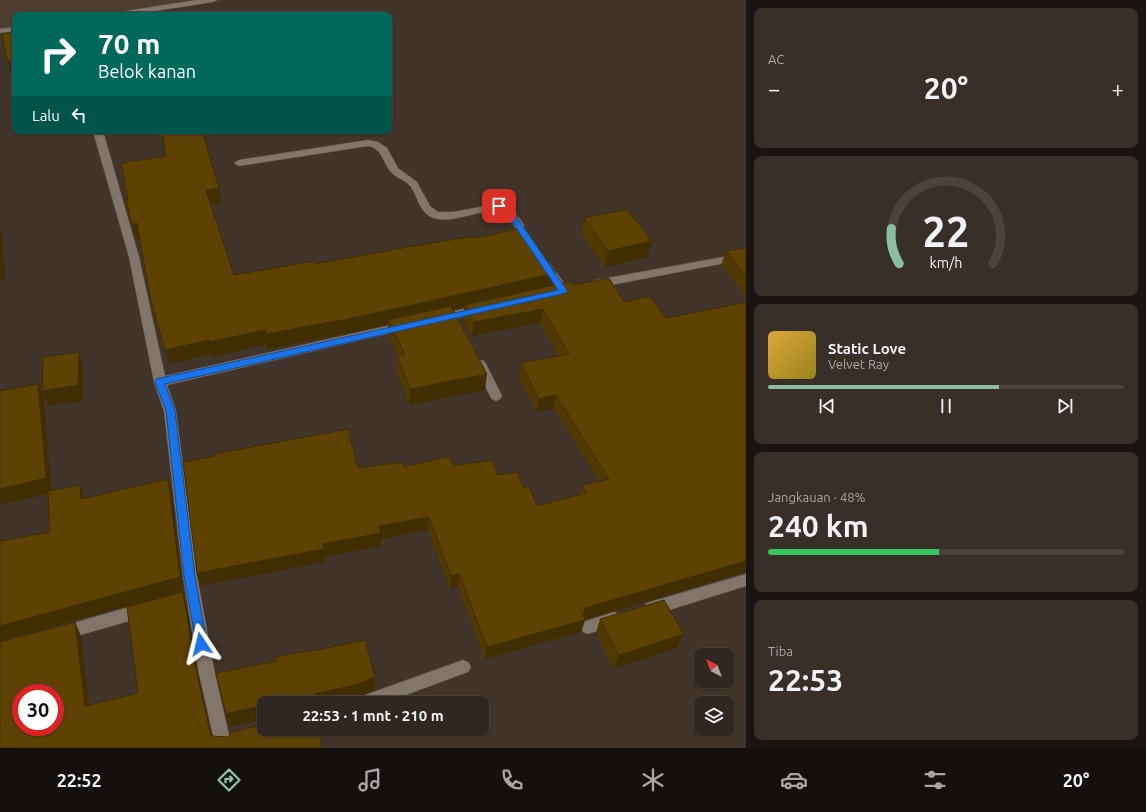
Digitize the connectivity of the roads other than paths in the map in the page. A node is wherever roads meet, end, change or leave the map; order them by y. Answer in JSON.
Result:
{"nodes":[{"id":1,"x":213,"y":0,"type":"edge"},
{"id":2,"x":133,"y":12,"type":"edge"},
{"id":3,"x":12,"y":29,"type":"edge"},
{"id":4,"x":0,"y":31,"type":"edge"},
{"id":5,"x":99,"y":134,"type":"edge"},
{"id":6,"x":240,"y":163,"type":"dead end"},
{"id":7,"x":746,"y":256,"type":"edge"},
{"id":8,"x":563,"y":291,"type":"junction"},
{"id":9,"x":548,"y":295,"type":"edge"},
{"id":10,"x":493,"y":306,"type":"edge"},
{"id":11,"x":454,"y":315,"type":"junction"},
{"id":12,"x":431,"y":320,"type":"edge"},
{"id":13,"x":415,"y":324,"type":"edge"},
{"id":14,"x":461,"y":328,"type":"edge"},
{"id":15,"x":475,"y":353,"type":"edge"},
{"id":16,"x":160,"y":382,"type":"junction"},
{"id":17,"x":496,"y":396,"type":"dead end"},
{"id":18,"x":746,"y":580,"type":"edge"},
{"id":19,"x":193,"y":596,"type":"junction"},
{"id":20,"x":178,"y":600,"type":"edge"},
{"id":21,"x":156,"y":607,"type":"edge"},
{"id":22,"x":639,"y":612,"type":"edge"},
{"id":23,"x":625,"y":616,"type":"edge"},
{"id":24,"x":588,"y":627,"type":"dead end"},
{"id":25,"x":52,"y":636,"type":"edge"},
{"id":26,"x":463,"y":667,"type":"dead end"},
{"id":27,"x":382,"y":696,"type":"edge"},
{"id":28,"x":228,"y":740,"type":"edge"}],
"edges":[{"from":1,"to":2,"type":"street"},
{"from":3,"to":4,"type":"street"},
{"from":5,"to":16,"type":"street"},
{"from":6,"to":8,"type":"street"},
{"from":7,"to":8,"type":"street"},
{"from":8,"to":9,"type":"street"},
{"from":10,"to":11,"type":"street"},
{"from":11,"to":12,"type":"street"},
{"from":11,"to":14,"type":"street"},
{"from":13,"to":16,"type":"street"},
{"from":15,"to":17,"type":"street"},
{"from":16,"to":19,"type":"street"},
{"from":18,"to":22,"type":"street"},
{"from":19,"to":20,"type":"street"},
{"from":19,"to":28,"type":"street"},
{"from":21,"to":25,"type":"street"},
{"from":23,"to":24,"type":"street"},
{"from":26,"to":27,"type":"street"}]}
